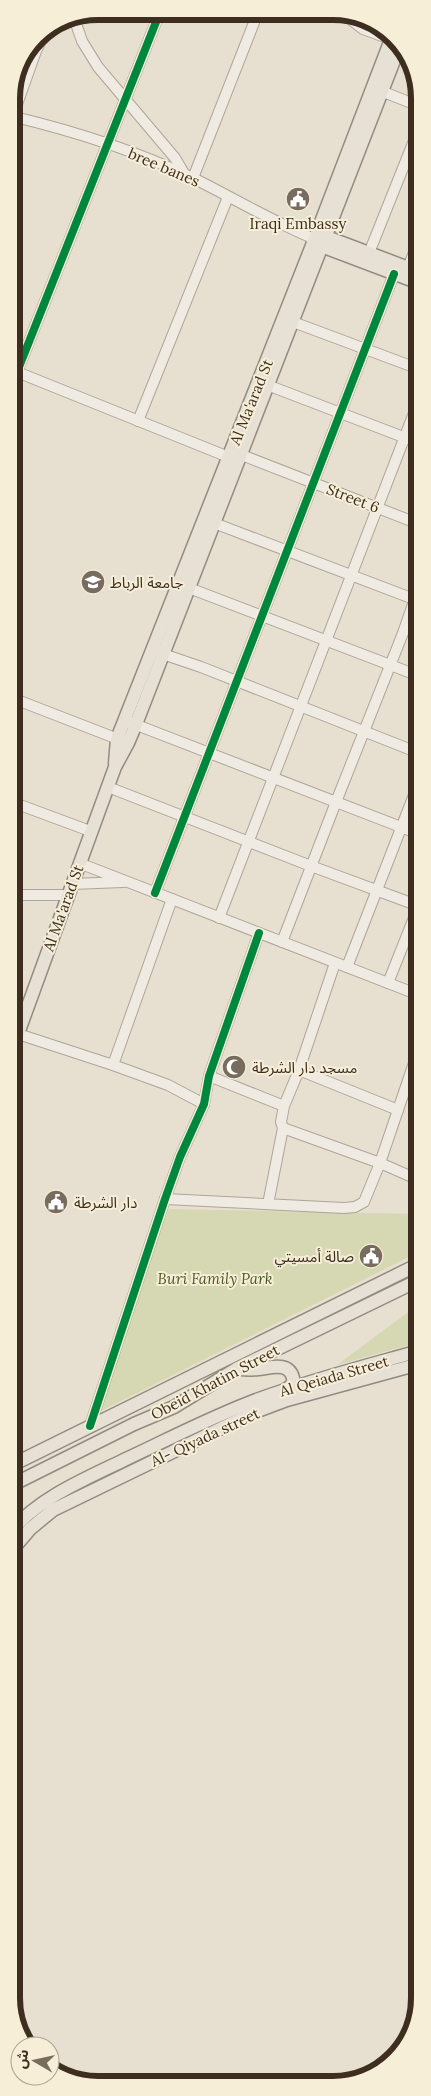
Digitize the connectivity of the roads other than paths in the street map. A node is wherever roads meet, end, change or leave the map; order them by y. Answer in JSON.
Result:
{"nodes":[{"id":1,"x":157,"y":20,"type":"edge"},
{"id":2,"x":255,"y":20,"type":"edge"},
{"id":3,"x":76,"y":23,"type":"edge"},
{"id":4,"x":357,"y":24,"type":"edge"},
{"id":5,"x":378,"y":34,"type":"edge"},
{"id":6,"x":393,"y":49,"type":"edge"},
{"id":7,"x":31,"y":59,"type":"edge"},
{"id":8,"x":378,"y":90,"type":"junction"},
{"id":9,"x":20,"y":93,"type":"edge"},
{"id":10,"x":126,"y":100,"type":"junction"},
{"id":11,"x":411,"y":103,"type":"edge"},
{"id":12,"x":20,"y":120,"type":"edge"},
{"id":13,"x":108,"y":144,"type":"junction"},
{"id":14,"x":411,"y":148,"type":"edge"},
{"id":15,"x":189,"y":177,"type":"junction"},
{"id":16,"x":228,"y":197,"type":"junction"},
{"id":17,"x":318,"y":240,"type":"junction"},
{"id":18,"x":369,"y":253,"type":"junction"},
{"id":19,"x":411,"y":269,"type":"edge"},
{"id":20,"x":394,"y":274,"type":"junction"},
{"id":21,"x":411,"y":280,"type":"edge"},
{"id":22,"x":293,"y":322,"type":"junction"},
{"id":23,"x":364,"y":349,"type":"junction"},
{"id":24,"x":20,"y":357,"type":"edge"},
{"id":25,"x":411,"y":366,"type":"edge"},
{"id":26,"x":20,"y":373,"type":"edge"},
{"id":27,"x":263,"y":384,"type":"junction"},
{"id":28,"x":340,"y":414,"type":"junction"},
{"id":29,"x":138,"y":421,"type":"junction"},
{"id":30,"x":411,"y":422,"type":"edge"},
{"id":31,"x":405,"y":438,"type":"junction"},
{"id":32,"x":411,"y":440,"type":"edge"},
{"id":33,"x":235,"y":456,"type":"junction"},
{"id":34,"x":314,"y":483,"type":"junction"},
{"id":35,"x":378,"y":508,"type":"junction"},
{"id":36,"x":411,"y":521,"type":"edge"},
{"id":37,"x":214,"y":523,"type":"junction"},
{"id":38,"x":288,"y":550,"type":"junction"},
{"id":39,"x":351,"y":576,"type":"junction"},
{"id":40,"x":189,"y":588,"type":"junction"},
{"id":41,"x":411,"y":598,"type":"edge"},
{"id":42,"x":411,"y":615,"type":"edge"},
{"id":43,"x":262,"y":616,"type":"junction"},
{"id":44,"x":325,"y":640,"type":"junction"},
{"id":45,"x":158,"y":652,"type":"junction"},
{"id":46,"x":391,"y":664,"type":"junction"},
{"id":47,"x":411,"y":673,"type":"edge"},
{"id":48,"x":237,"y":681,"type":"junction"},
{"id":49,"x":20,"y":701,"type":"edge"},
{"id":50,"x":300,"y":707,"type":"junction"},
{"id":51,"x":130,"y":722,"type":"junction"},
{"id":52,"x":364,"y":730,"type":"junction"},
{"id":53,"x":123,"y":741,"type":"junction"},
{"id":54,"x":411,"y":750,"type":"edge"},
{"id":55,"x":208,"y":752,"type":"junction"},
{"id":56,"x":273,"y":778,"type":"junction"},
{"id":57,"x":108,"y":787,"type":"junction"},
{"id":58,"x":336,"y":802,"type":"junction"},
{"id":59,"x":411,"y":802,"type":"edge"},
{"id":60,"x":20,"y":805,"type":"edge"},
{"id":61,"x":183,"y":816,"type":"junction"},
{"id":62,"x":401,"y":828,"type":"junction"},
{"id":63,"x":90,"y":831,"type":"junction"},
{"id":64,"x":411,"y":831,"type":"edge"},
{"id":65,"x":248,"y":840,"type":"junction"},
{"id":66,"x":79,"y":863,"type":"junction"},
{"id":67,"x":311,"y":866,"type":"junction"},
{"id":68,"x":126,"y":882,"type":"junction"},
{"id":69,"x":70,"y":889,"type":"junction"},
{"id":70,"x":377,"y":890,"type":"junction"},
{"id":71,"x":155,"y":893,"type":"junction"},
{"id":72,"x":20,"y":894,"type":"edge"},
{"id":73,"x":172,"y":900,"type":"junction"},
{"id":74,"x":411,"y":902,"type":"edge"},
{"id":75,"x":220,"y":918,"type":"junction"},
{"id":76,"x":411,"y":925,"type":"edge"},
{"id":77,"x":259,"y":933,"type":"junction"},
{"id":78,"x":282,"y":942,"type":"junction"},
{"id":79,"x":335,"y":963,"type":"junction"},
{"id":80,"x":347,"y":967,"type":"junction"},
{"id":81,"x":388,"y":983,"type":"junction"},
{"id":82,"x":35,"y":985,"type":"junction"},
{"id":83,"x":411,"y":992,"type":"edge"},
{"id":84,"x":20,"y":1006,"type":"edge"},
{"id":85,"x":20,"y":1021,"type":"edge"},
{"id":86,"x":20,"y":1035,"type":"edge"},
{"id":87,"x":113,"y":1065,"type":"junction"},
{"id":88,"x":299,"y":1070,"type":"junction"},
{"id":89,"x":411,"y":1072,"type":"edge"},
{"id":90,"x":209,"y":1076,"type":"junction"},
{"id":91,"x":204,"y":1104,"type":"junction"},
{"id":92,"x":284,"y":1106,"type":"junction"},
{"id":93,"x":398,"y":1110,"type":"junction"},
{"id":94,"x":283,"y":1128,"type":"junction"},
{"id":95,"x":380,"y":1163,"type":"junction"},
{"id":96,"x":411,"y":1177,"type":"edge"},
{"id":97,"x":165,"y":1199,"type":"junction"},
{"id":98,"x":268,"y":1204,"type":"junction"},
{"id":99,"x":411,"y":1268,"type":"edge"},
{"id":100,"x":411,"y":1284,"type":"edge"},
{"id":101,"x":411,"y":1354,"type":"edge"},
{"id":102,"x":411,"y":1366,"type":"edge"},
{"id":103,"x":236,"y":1369,"type":"junction"},
{"id":104,"x":285,"y":1390,"type":"junction"},
{"id":105,"x":90,"y":1426,"type":"junction"},
{"id":106,"x":20,"y":1461,"type":"edge"},
{"id":107,"x":20,"y":1481,"type":"edge"},
{"id":108,"x":20,"y":1520,"type":"edge"},
{"id":109,"x":20,"y":1541,"type":"edge"}],
"edges":[{"from":1,"to":10,"type":"street"},
{"from":2,"to":15,"type":"street"},
{"from":3,"to":10,"type":"street"},
{"from":4,"to":5,"type":"street"},
{"from":6,"to":8,"type":"main road","name":"Al Ma'arad St"},
{"from":7,"to":9,"type":"street"},
{"from":8,"to":11,"type":"street"},
{"from":8,"to":17,"type":"main road","name":"Al Ma'arad St"},
{"from":10,"to":13,"type":"street"},
{"from":10,"to":15,"type":"street"},
{"from":12,"to":13,"type":"street","name":"bree banes"},
{"from":13,"to":15,"type":"street","name":"bree banes"},
{"from":13,"to":24,"type":"street"},
{"from":14,"to":18,"type":"street"},
{"from":15,"to":16,"type":"street","name":"bree banes"},
{"from":16,"to":17,"type":"street","name":"bree banes"},
{"from":16,"to":29,"type":"street"},
{"from":17,"to":18,"type":"main road","name":"bree banes"},
{"from":17,"to":20,"type":"main road","name":"bree banes"},
{"from":17,"to":22,"type":"main road","name":"Al Ma'arad St"},
{"from":17,"to":27,"type":"main road","name":"Al Ma'arad St"},
{"from":18,"to":19,"type":"main road","name":"bree banes"},
{"from":20,"to":21,"type":"main road","name":"bree banes"},
{"from":20,"to":23,"type":"street"},
{"from":22,"to":23,"type":"street"},
{"from":22,"to":27,"type":"main road","name":"Al Ma'arad St"},
{"from":23,"to":25,"type":"street"},
{"from":23,"to":28,"type":"street"},
{"from":26,"to":29,"type":"street","name":"Street 6"},
{"from":27,"to":28,"type":"street"},
{"from":27,"to":33,"type":"main road","name":"Al Ma'arad St"},
{"from":28,"to":31,"type":"street"},
{"from":28,"to":34,"type":"street"},
{"from":29,"to":33,"type":"street","name":"Street 6"},
{"from":30,"to":31,"type":"street"},
{"from":31,"to":32,"type":"street"},
{"from":31,"to":35,"type":"street"},
{"from":33,"to":34,"type":"street","name":"Street 6"},
{"from":33,"to":37,"type":"main road","name":"Al Ma'arad St"},
{"from":33,"to":45,"type":"main road","name":"Al Ma'arad St"},
{"from":34,"to":35,"type":"street","name":"Street 6"},
{"from":34,"to":38,"type":"street"},
{"from":35,"to":36,"type":"street","name":"Street 6"},
{"from":35,"to":39,"type":"street"},
{"from":37,"to":38,"type":"street"},
{"from":37,"to":40,"type":"main road","name":"Al Ma'arad St"},
{"from":38,"to":39,"type":"street"},
{"from":38,"to":43,"type":"street"},
{"from":39,"to":41,"type":"street"},
{"from":39,"to":44,"type":"street"},
{"from":40,"to":43,"type":"street"},
{"from":40,"to":45,"type":"main road","name":"Al Ma'arad St"},
{"from":42,"to":46,"type":"street"},
{"from":43,"to":44,"type":"street"},
{"from":43,"to":48,"type":"street"},
{"from":44,"to":46,"type":"street"},
{"from":44,"to":50,"type":"street"},
{"from":45,"to":48,"type":"street"},
{"from":45,"to":51,"type":"main road","name":"Al Ma'arad St"},
{"from":46,"to":47,"type":"street"},
{"from":46,"to":52,"type":"street"},
{"from":48,"to":50,"type":"street"},
{"from":48,"to":55,"type":"street"},
{"from":49,"to":53,"type":"street"},
{"from":50,"to":52,"type":"street"},
{"from":50,"to":56,"type":"street"},
{"from":51,"to":53,"type":"main road","name":"Al Ma'arad St"},
{"from":51,"to":55,"type":"street"},
{"from":52,"to":54,"type":"street"},
{"from":52,"to":58,"type":"street"},
{"from":53,"to":57,"type":"main road","name":"Al Ma'arad St"},
{"from":55,"to":56,"type":"street"},
{"from":55,"to":61,"type":"street"},
{"from":56,"to":58,"type":"street"},
{"from":56,"to":65,"type":"street"},
{"from":57,"to":61,"type":"street"},
{"from":57,"to":63,"type":"main road","name":"Al Ma'arad St"},
{"from":58,"to":62,"type":"street"},
{"from":58,"to":67,"type":"street"},
{"from":59,"to":62,"type":"street"},
{"from":60,"to":63,"type":"street"},
{"from":61,"to":65,"type":"street"},
{"from":61,"to":71,"type":"street"},
{"from":62,"to":64,"type":"street"},
{"from":62,"to":70,"type":"street"},
{"from":63,"to":66,"type":"main road","name":"Al Ma'arad St"},
{"from":65,"to":67,"type":"street"},
{"from":65,"to":75,"type":"street"},
{"from":66,"to":68,"type":"street"},
{"from":66,"to":69,"type":"main road","name":"Al Ma'arad St"},
{"from":67,"to":70,"type":"street"},
{"from":67,"to":78,"type":"street"},
{"from":68,"to":69,"type":"street"},
{"from":68,"to":71,"type":"street"},
{"from":69,"to":72,"type":"street"},
{"from":69,"to":82,"type":"main road","name":"Al Ma'arad St"},
{"from":70,"to":74,"type":"street"},
{"from":70,"to":80,"type":"street"},
{"from":71,"to":73,"type":"street"},
{"from":73,"to":75,"type":"street"},
{"from":73,"to":87,"type":"street"},
{"from":75,"to":77,"type":"street"},
{"from":76,"to":81,"type":"street"},
{"from":77,"to":78,"type":"street"},
{"from":77,"to":90,"type":"street"},
{"from":78,"to":79,"type":"street"},
{"from":79,"to":80,"type":"street"},
{"from":79,"to":88,"type":"street"},
{"from":80,"to":81,"type":"street"},
{"from":81,"to":83,"type":"street"},
{"from":82,"to":84,"type":"main road"},
{"from":82,"to":85,"type":"main road","name":"Al Ma'arad St"},
{"from":86,"to":87,"type":"street"},
{"from":87,"to":91,"type":"street"},
{"from":88,"to":92,"type":"street"},
{"from":88,"to":93,"type":"street"},
{"from":89,"to":93,"type":"street"},
{"from":90,"to":91,"type":"street"},
{"from":90,"to":92,"type":"street"},
{"from":91,"to":97,"type":"street"},
{"from":92,"to":94,"type":"street"},
{"from":93,"to":95,"type":"street"},
{"from":94,"to":95,"type":"street"},
{"from":94,"to":98,"type":"street"},
{"from":95,"to":96,"type":"street"},
{"from":95,"to":98,"type":"street"},
{"from":97,"to":98,"type":"street"},
{"from":97,"to":105,"type":"street"},
{"from":99,"to":105,"type":"main road","name":"Obeid Khatim Street"},
{"from":100,"to":103,"type":"main road","name":"Obeid Khatim Street"},
{"from":101,"to":104,"type":"main road","name":"Al Qeiada Street"},
{"from":102,"to":109,"type":"main road","name":"Al- Qiyada street"},
{"from":103,"to":104,"type":"main road"},
{"from":103,"to":107,"type":"main road","name":"Obeid Khatim Street"},
{"from":104,"to":108,"type":"main road","name":"Al Qeiada Street"},
{"from":105,"to":106,"type":"main road","name":"Obeid Khatim Street"}]}
